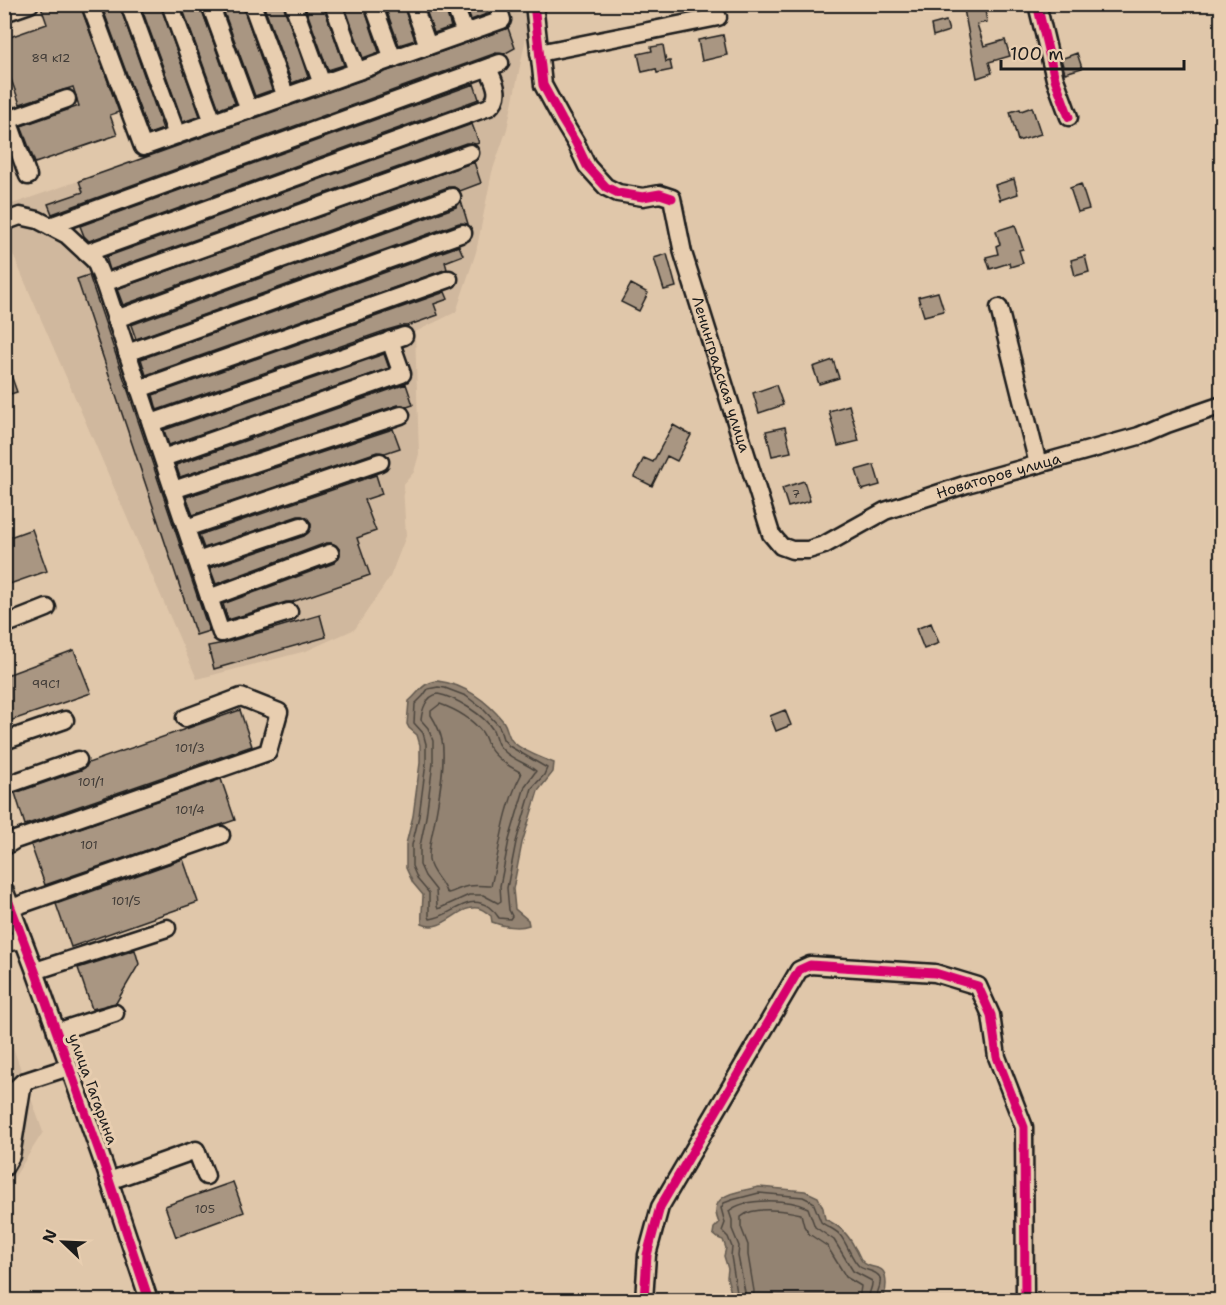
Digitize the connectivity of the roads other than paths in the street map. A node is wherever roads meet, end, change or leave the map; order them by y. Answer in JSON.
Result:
{"nodes":[{"id":1,"x":30,"y":4,"type":"edge"},
{"id":2,"x":90,"y":4,"type":"edge"},
{"id":3,"x":129,"y":4,"type":"edge"},
{"id":4,"x":170,"y":4,"type":"edge"},
{"id":5,"x":210,"y":4,"type":"edge"},
{"id":6,"x":252,"y":4,"type":"edge"},
{"id":7,"x":293,"y":4,"type":"edge"},
{"id":8,"x":333,"y":4,"type":"edge"},
{"id":9,"x":374,"y":4,"type":"edge"},
{"id":10,"x":413,"y":4,"type":"edge"},
{"id":11,"x":454,"y":4,"type":"edge"},
{"id":12,"x":497,"y":4,"type":"edge"},
{"id":13,"x":534,"y":4,"type":"edge"},
{"id":14,"x":1037,"y":4,"type":"edge"},
{"id":15,"x":4,"y":13,"type":"edge"},
{"id":16,"x":718,"y":17,"type":"dead end"},
{"id":17,"x":465,"y":33,"type":"junction"},
{"id":18,"x":428,"y":46,"type":"junction"},
{"id":19,"x":539,"y":53,"type":"junction"},
{"id":20,"x":393,"y":59,"type":"junction"},
{"id":21,"x":357,"y":71,"type":"junction"},
{"id":22,"x":322,"y":84,"type":"junction"},
{"id":23,"x":286,"y":97,"type":"junction"},
{"id":24,"x":68,"y":99,"type":"dead end"},
{"id":25,"x":249,"y":110,"type":"junction"},
{"id":26,"x":6,"y":114,"type":"edge"},
{"id":27,"x":1069,"y":117,"type":"dead end"},
{"id":28,"x":213,"y":122,"type":"junction"},
{"id":29,"x":177,"y":135,"type":"junction"},
{"id":30,"x":470,"y":153,"type":"dead end"},
{"id":31,"x":28,"y":176,"type":"dead end"},
{"id":32,"x":452,"y":197,"type":"dead end"},
{"id":33,"x":4,"y":222,"type":"edge"},
{"id":34,"x":50,"y":226,"type":"junction"},
{"id":35,"x":463,"y":233,"type":"dead end"},
{"id":36,"x":86,"y":253,"type":"junction"},
{"id":37,"x":449,"y":279,"type":"dead end"},
{"id":38,"x":104,"y":283,"type":"junction"},
{"id":39,"x":999,"y":308,"type":"dead end"},
{"id":40,"x":116,"y":320,"type":"junction"},
{"id":41,"x":127,"y":353,"type":"junction"},
{"id":42,"x":140,"y":389,"type":"junction"},
{"id":43,"x":1221,"y":405,"type":"edge"},
{"id":44,"x":401,"y":415,"type":"dead end"},
{"id":45,"x":151,"y":423,"type":"junction"},
{"id":46,"x":163,"y":458,"type":"junction"},
{"id":47,"x":380,"y":462,"type":"dead end"},
{"id":48,"x":1038,"y":464,"type":"junction"},
{"id":49,"x":173,"y":490,"type":"junction"},
{"id":50,"x":301,"y":526,"type":"dead end"},
{"id":51,"x":186,"y":528,"type":"junction"},
{"id":52,"x":781,"y":546,"type":"joint"},
{"id":53,"x":330,"y":553,"type":"dead end"},
{"id":54,"x":197,"y":561,"type":"junction"},
{"id":55,"x":209,"y":598,"type":"junction"},
{"id":56,"x":47,"y":608,"type":"dead end"},
{"id":57,"x":289,"y":612,"type":"dead end"},
{"id":58,"x":4,"y":625,"type":"edge"},
{"id":59,"x":185,"y":718,"type":"dead end"},
{"id":60,"x":65,"y":720,"type":"dead end"},
{"id":61,"x":4,"y":741,"type":"edge"},
{"id":62,"x":78,"y":760,"type":"dead end"},
{"id":63,"x":4,"y":786,"type":"edge"},
{"id":64,"x":221,"y":834,"type":"dead end"},
{"id":65,"x":4,"y":847,"type":"edge"},
{"id":66,"x":7,"y":900,"type":"edge"},
{"id":67,"x":167,"y":928,"type":"dead end"},
{"id":68,"x":23,"y":940,"type":"junction"},
{"id":69,"x":4,"y":943,"type":"edge"},
{"id":70,"x":35,"y":971,"type":"junction"},
{"id":71,"x":115,"y":1013,"type":"dead end"},
{"id":72,"x":56,"y":1032,"type":"junction"},
{"id":73,"x":69,"y":1067,"type":"junction"},
{"id":74,"x":23,"y":1082,"type":"junction"},
{"id":75,"x":4,"y":1099,"type":"edge"},
{"id":76,"x":4,"y":1168,"type":"edge"},
{"id":77,"x":206,"y":1176,"type":"dead end"},
{"id":78,"x":109,"y":1180,"type":"junction"},
{"id":79,"x":149,"y":1300,"type":"edge"},
{"id":80,"x":644,"y":1300,"type":"edge"},
{"id":81,"x":1025,"y":1300,"type":"edge"}],
"edges":[{"from":1,"to":15,"type":"street"},
{"from":2,"to":29,"type":"street"},
{"from":3,"to":29,"type":"street"},
{"from":4,"to":28,"type":"street"},
{"from":5,"to":25,"type":"street"},
{"from":6,"to":23,"type":"street"},
{"from":7,"to":22,"type":"street"},
{"from":8,"to":21,"type":"street"},
{"from":9,"to":20,"type":"street"},
{"from":10,"to":18,"type":"street"},
{"from":11,"to":17,"type":"street"},
{"from":12,"to":17,"type":"street"},
{"from":13,"to":19,"type":"street"},
{"from":14,"to":27,"type":"street"},
{"from":16,"to":19,"type":"street"},
{"from":17,"to":18,"type":"street"},
{"from":18,"to":20,"type":"street"},
{"from":19,"to":52,"type":"street","name":"Ленинградская улица"},
{"from":20,"to":21,"type":"street"},
{"from":21,"to":22,"type":"street"},
{"from":22,"to":23,"type":"street"},
{"from":23,"to":25,"type":"street"},
{"from":24,"to":26,"type":"street"},
{"from":25,"to":28,"type":"street"},
{"from":26,"to":31,"type":"street"},
{"from":28,"to":29,"type":"street"},
{"from":30,"to":38,"type":"street"},
{"from":32,"to":40,"type":"street"},
{"from":33,"to":34,"type":"street"},
{"from":34,"to":36,"type":"street"},
{"from":34,"to":36,"type":"street"},
{"from":35,"to":41,"type":"street"},
{"from":36,"to":38,"type":"street"},
{"from":37,"to":42,"type":"street"},
{"from":38,"to":40,"type":"street"},
{"from":39,"to":48,"type":"street"},
{"from":40,"to":41,"type":"street"},
{"from":41,"to":42,"type":"street"},
{"from":42,"to":45,"type":"street"},
{"from":43,"to":48,"type":"street","name":"Новаторов улица"},
{"from":44,"to":49,"type":"street"},
{"from":45,"to":46,"type":"street"},
{"from":45,"to":46,"type":"street"},
{"from":46,"to":49,"type":"street"},
{"from":47,"to":51,"type":"street"},
{"from":48,"to":52,"type":"street","name":"Новаторов улица"},
{"from":49,"to":51,"type":"street"},
{"from":50,"to":54,"type":"street"},
{"from":51,"to":54,"type":"street"},
{"from":53,"to":55,"type":"street"},
{"from":54,"to":55,"type":"street"},
{"from":55,"to":57,"type":"street"},
{"from":56,"to":58,"type":"street"},
{"from":59,"to":65,"type":"street"},
{"from":60,"to":61,"type":"street"},
{"from":62,"to":63,"type":"street"},
{"from":64,"to":66,"type":"street"},
{"from":66,"to":68,"type":"street","name":"улица Гагарина"},
{"from":67,"to":70,"type":"street"},
{"from":68,"to":69,"type":"street"},
{"from":68,"to":70,"type":"street","name":"улица Гагарина"},
{"from":70,"to":72,"type":"street","name":"улица Гагарина"},
{"from":71,"to":72,"type":"street"},
{"from":72,"to":73,"type":"street","name":"улица Гагарина"},
{"from":73,"to":74,"type":"street"},
{"from":73,"to":78,"type":"street","name":"улица Гагарина"},
{"from":74,"to":75,"type":"street"},
{"from":74,"to":76,"type":"street"},
{"from":77,"to":78,"type":"street"},
{"from":78,"to":79,"type":"street","name":"улица Гагарина"},
{"from":80,"to":81,"type":"street"}]}
